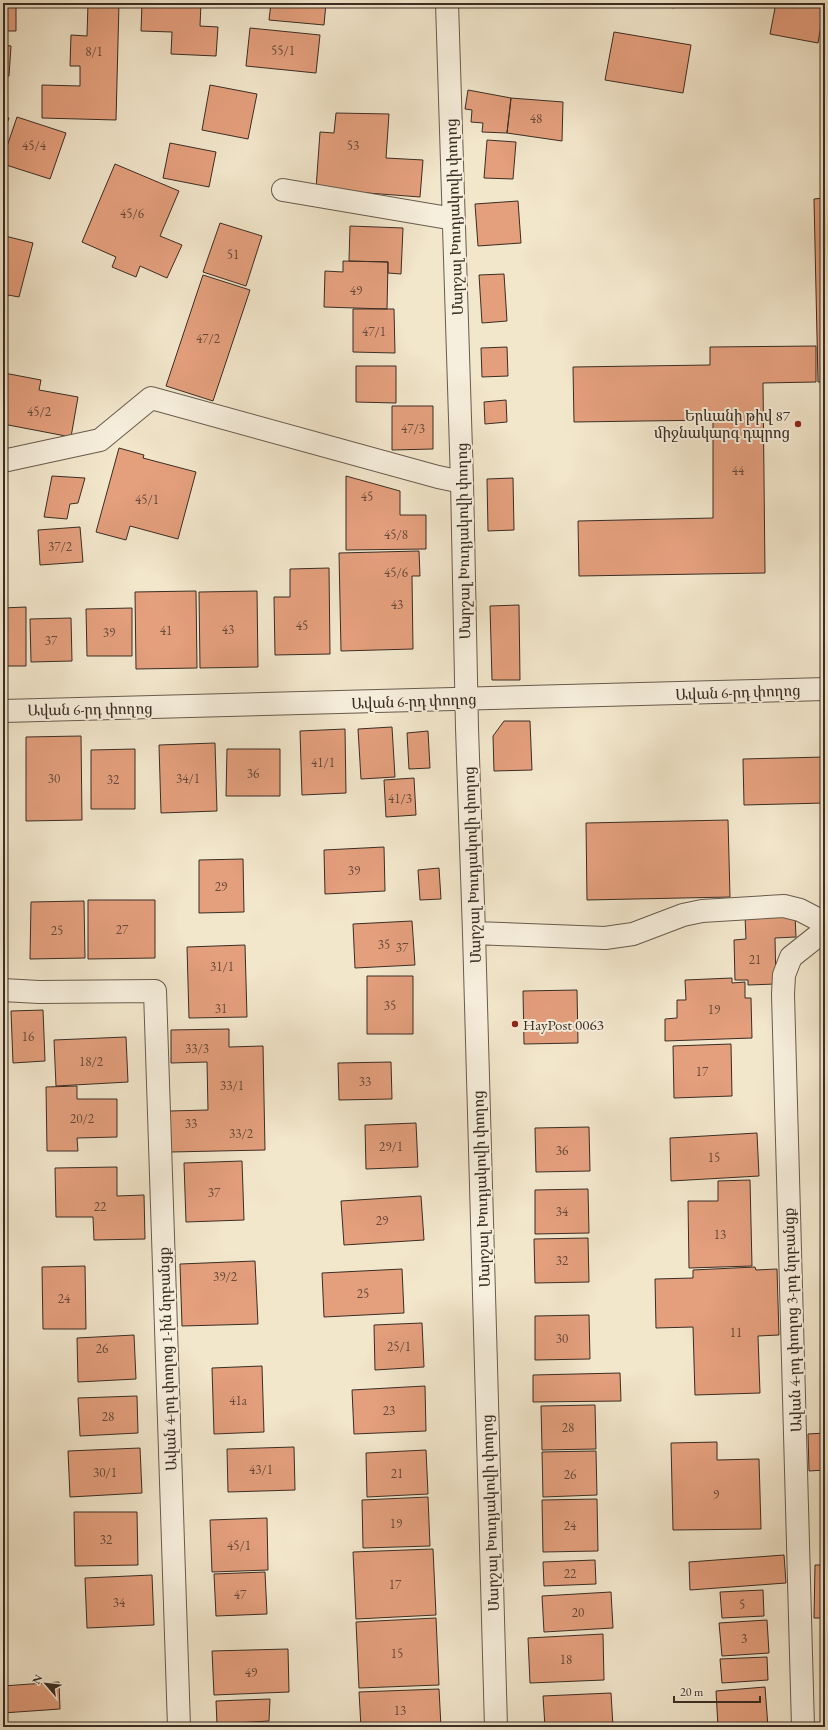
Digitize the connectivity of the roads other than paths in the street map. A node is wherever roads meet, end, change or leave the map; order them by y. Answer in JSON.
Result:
{"nodes":[{"id":1,"x":447,"y":3,"type":"edge"},
{"id":2,"x":283,"y":190,"type":"dead end"},
{"id":3,"x":454,"y":219,"type":"junction"},
{"id":4,"x":3,"y":461,"type":"edge"},
{"id":5,"x":462,"y":482,"type":"junction"},
{"id":6,"x":825,"y":690,"type":"edge"},
{"id":7,"x":466,"y":699,"type":"junction"},
{"id":8,"x":3,"y":712,"type":"edge"},
{"id":9,"x":825,"y":923,"type":"edge"},
{"id":10,"x":825,"y":930,"type":"edge"},
{"id":11,"x":474,"y":934,"type":"junction"},
{"id":12,"x":3,"y":990,"type":"edge"},
{"id":13,"x":179,"y":1727,"type":"edge"},
{"id":14,"x":496,"y":1727,"type":"edge"},
{"id":15,"x":803,"y":1727,"type":"edge"}],
"edges":[{"from":1,"to":3,"type":"street","name":"Մարշալ Խուդյակովի փողոց"},
{"from":2,"to":3,"type":"street"},
{"from":3,"to":5,"type":"street","name":"Մարշալ Խուդյակովի փողոց"},
{"from":4,"to":5,"type":"street"},
{"from":5,"to":7,"type":"street","name":"Մարշալ Խուդյակովի փողոց"},
{"from":6,"to":7,"type":"street","name":"Ավան 6-րդ փողոց"},
{"from":7,"to":8,"type":"street","name":"Ավան 6-րդ փողոց"},
{"from":7,"to":11,"type":"street","name":"Մարշալ Խուդյակովի փողոց"},
{"from":9,"to":11,"type":"street"},
{"from":10,"to":15,"type":"street","name":"Ավան 4-րդ փողոց 3-րդ նրբանցք"},
{"from":11,"to":14,"type":"street","name":"Մարշալ Խուդյակովի փողոց"},
{"from":12,"to":13,"type":"street","name":"Ավան 4-րդ փողոց 1-ին նրբանցք"}]}
